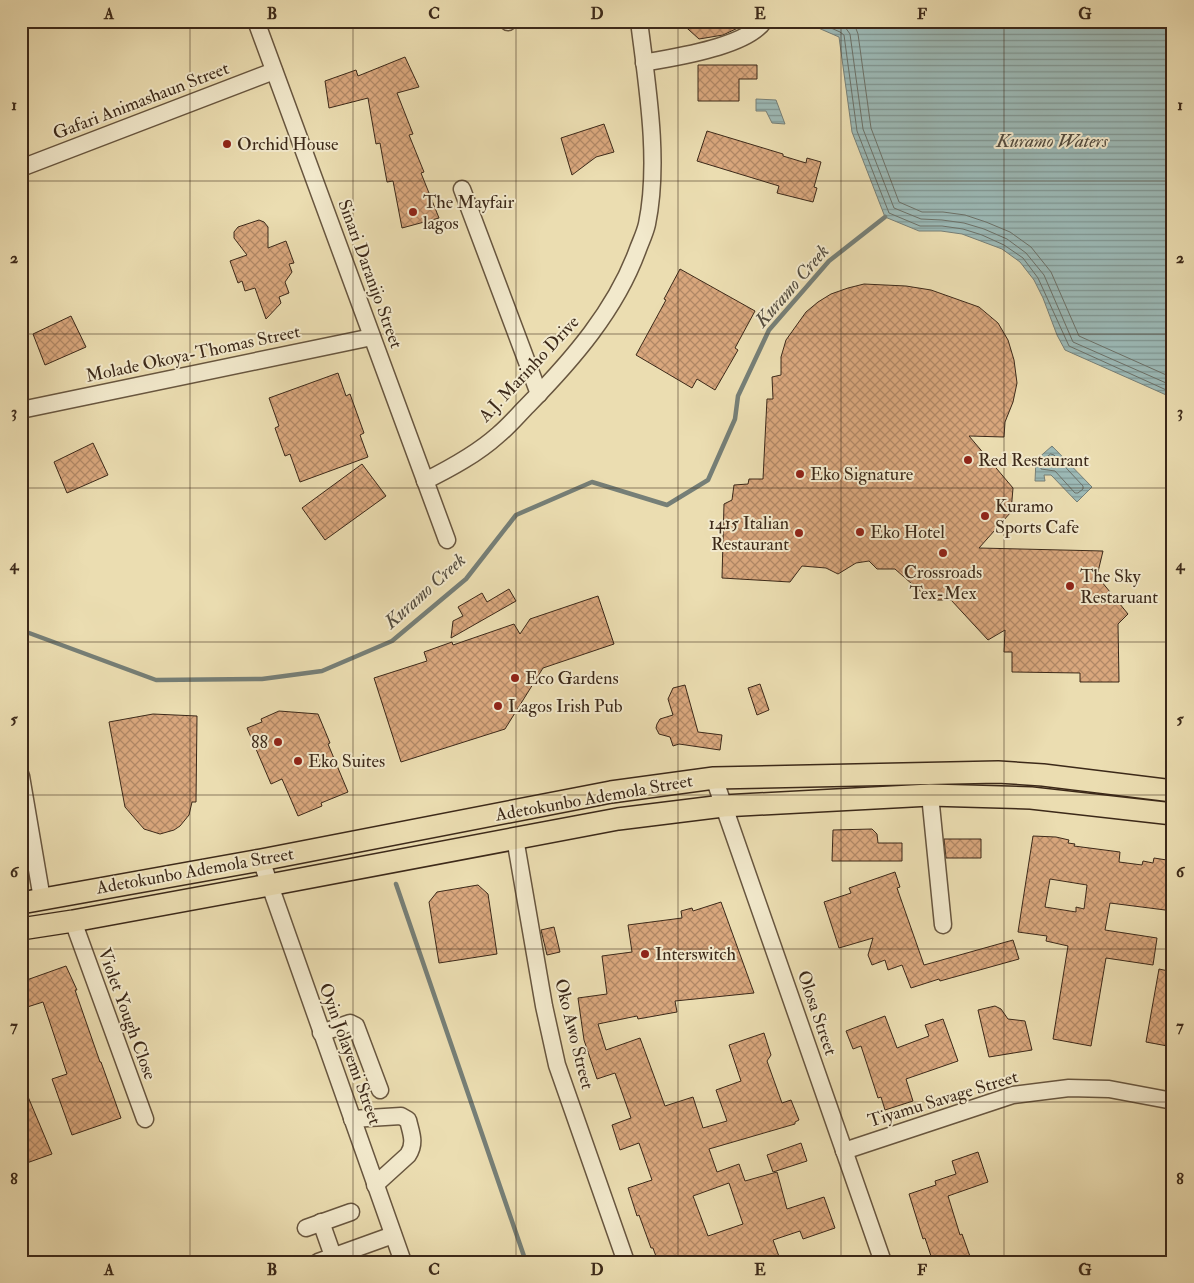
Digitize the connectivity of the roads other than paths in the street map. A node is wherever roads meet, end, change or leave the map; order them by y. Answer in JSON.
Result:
{"nodes":[{"id":1,"x":256,"y":21,"type":"edge"},
{"id":2,"x":639,"y":21,"type":"edge"},
{"id":3,"x":764,"y":21,"type":"edge"},
{"id":4,"x":644,"y":63,"type":"junction"},
{"id":5,"x":274,"y":70,"type":"junction"},
{"id":6,"x":21,"y":168,"type":"edge"},
{"id":7,"x":462,"y":189,"type":"dead end"},
{"id":8,"x":372,"y":337,"type":"junction"},
{"id":9,"x":539,"y":394,"type":"junction"},
{"id":10,"x":21,"y":410,"type":"edge"},
{"id":11,"x":425,"y":481,"type":"junction"},
{"id":12,"x":447,"y":540,"type":"dead end"},
{"id":13,"x":21,"y":776,"type":"edge"},
{"id":14,"x":714,"y":778,"type":"junction"},
{"id":15,"x":1173,"y":791,"type":"edge"},
{"id":16,"x":930,"y":795,"type":"junction"},
{"id":17,"x":723,"y":806,"type":"junction"},
{"id":18,"x":1173,"y":814,"type":"edge"},
{"id":19,"x":515,"y":838,"type":"junction"},
{"id":20,"x":261,"y":860,"type":"junction"},
{"id":21,"x":269,"y":885,"type":"junction"},
{"id":22,"x":42,"y":899,"type":"junction"},
{"id":23,"x":21,"y":903,"type":"edge"},
{"id":24,"x":73,"y":921,"type":"junction"},
{"id":25,"x":943,"y":925,"type":"dead end"},
{"id":26,"x":21,"y":929,"type":"edge"},
{"id":27,"x":321,"y":1033,"type":"junction"},
{"id":28,"x":380,"y":1090,"type":"dead end"},
{"id":29,"x":1173,"y":1101,"type":"edge"},
{"id":30,"x":352,"y":1119,"type":"junction"},
{"id":31,"x":145,"y":1120,"type":"dead end"},
{"id":32,"x":844,"y":1151,"type":"junction"},
{"id":33,"x":375,"y":1185,"type":"junction"},
{"id":34,"x":351,"y":1212,"type":"dead end"},
{"id":35,"x":393,"y":1235,"type":"junction"},
{"id":36,"x":326,"y":1259,"type":"edge"},
{"id":37,"x":402,"y":1262,"type":"edge"},
{"id":38,"x":626,"y":1262,"type":"edge"},
{"id":39,"x":883,"y":1262,"type":"edge"}],
"edges":[{"from":1,"to":5,"type":"street","name":"Sinari Daranijo Street"},
{"from":2,"to":4,"type":"street","name":"A.J. Marinho Drive"},
{"from":3,"to":4,"type":"street"},
{"from":4,"to":9,"type":"street","name":"A.J. Marinho Drive"},
{"from":5,"to":6,"type":"street","name":"Gafari Animashaun Street"},
{"from":5,"to":8,"type":"street","name":"Sinari Daranijo Street"},
{"from":7,"to":9,"type":"street"},
{"from":8,"to":10,"type":"street","name":"Molade Okoya-Thomas Street"},
{"from":8,"to":11,"type":"street","name":"Sinari Daranijo Street"},
{"from":9,"to":11,"type":"street","name":"A.J. Marinho Drive"},
{"from":11,"to":12,"type":"street","name":"Sinari Daranijo Street"},
{"from":13,"to":22,"type":"street"},
{"from":14,"to":15,"type":"main road","name":"Adetokunbo Ademola Street"},
{"from":14,"to":17,"type":"street","name":"Olosa Street"},
{"from":14,"to":20,"type":"main road","name":"Adetokunbo Ademola Street"},
{"from":16,"to":17,"type":"main road","name":"Adetokunbo Ademola Street"},
{"from":16,"to":18,"type":"main road","name":"Adetokunbo Ademola Street"},
{"from":16,"to":25,"type":"street"},
{"from":17,"to":19,"type":"main road","name":"Adetokunbo Ademola Street"},
{"from":17,"to":32,"type":"street","name":"Olosa Street"},
{"from":19,"to":21,"type":"main road","name":"Adetokunbo Ademola Street"},
{"from":19,"to":38,"type":"street","name":"Oko Awo Street"},
{"from":20,"to":21,"type":"street","name":"Oyin Jolayemi Street"},
{"from":20,"to":22,"type":"main road","name":"Adetokunbo Ademola Street"},
{"from":21,"to":24,"type":"main road","name":"Adetokunbo Ademola Street"},
{"from":21,"to":27,"type":"street","name":"Oyin Jolayemi Street"},
{"from":22,"to":23,"type":"main road","name":"Adetokunbo Ademola Street"},
{"from":24,"to":26,"type":"main road","name":"Adetokunbo Ademola Street"},
{"from":24,"to":31,"type":"street","name":"Violet Yough Close"},
{"from":27,"to":28,"type":"street"},
{"from":27,"to":30,"type":"street","name":"Oyin Jolayemi Street"},
{"from":29,"to":32,"type":"street","name":"Tiyamu Savage Street"},
{"from":30,"to":33,"type":"street","name":"Oyin Jolayemi Street"},
{"from":30,"to":33,"type":"street"},
{"from":32,"to":39,"type":"street","name":"Olosa Street"},
{"from":33,"to":35,"type":"street","name":"Oyin Jolayemi Street"},
{"from":34,"to":36,"type":"street"},
{"from":35,"to":36,"type":"street"},
{"from":35,"to":37,"type":"street","name":"Oyin Jolayemi Street"}]}
